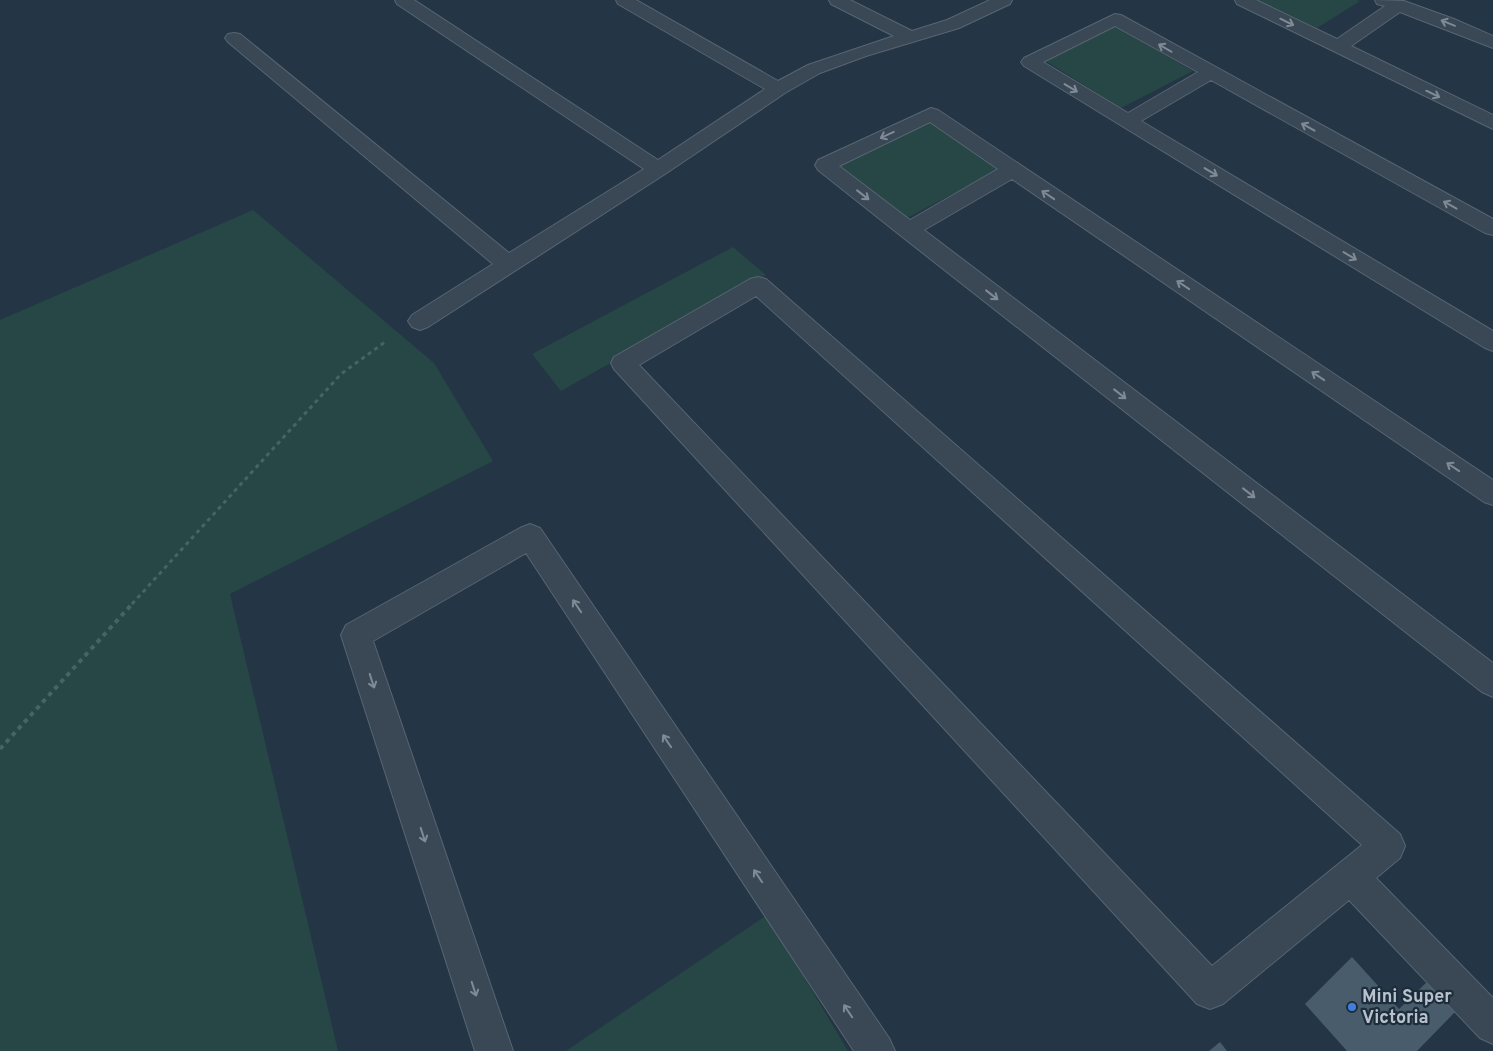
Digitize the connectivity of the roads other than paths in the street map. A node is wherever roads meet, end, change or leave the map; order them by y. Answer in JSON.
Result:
{"nodes":[{"id":1,"x":403,"y":0,"type":"edge"},
{"id":2,"x":624,"y":0,"type":"edge"},
{"id":3,"x":837,"y":0,"type":"edge"},
{"id":4,"x":1004,"y":0,"type":"edge"},
{"id":5,"x":1243,"y":0,"type":"edge"},
{"id":6,"x":1390,"y":2,"type":"edge"},
{"id":7,"x":910,"y":37,"type":"junction"},
{"id":8,"x":234,"y":38,"type":"dead end"},
{"id":9,"x":1493,"y":43,"type":"edge"},
{"id":10,"x":1338,"y":47,"type":"junction"},
{"id":11,"x":1210,"y":73,"type":"junction"},
{"id":12,"x":778,"y":89,"type":"junction"},
{"id":13,"x":1127,"y":121,"type":"junction"},
{"id":14,"x":1493,"y":123,"type":"edge"},
{"id":15,"x":658,"y":169,"type":"junction"},
{"id":16,"x":1012,"y":170,"type":"junction"},
{"id":17,"x":1493,"y":228,"type":"edge"},
{"id":18,"x":908,"y":230,"type":"junction"},
{"id":19,"x":509,"y":266,"type":"junction"},
{"id":20,"x":420,"y":321,"type":"dead end"},
{"id":21,"x":1493,"y":342,"type":"edge"},
{"id":22,"x":1493,"y":494,"type":"edge"},
{"id":23,"x":1493,"y":682,"type":"edge"},
{"id":24,"x":1351,"y":877,"type":"junction"},
{"id":25,"x":1493,"y":1025,"type":"edge"},
{"id":26,"x":494,"y":1051,"type":"edge"},
{"id":27,"x":876,"y":1051,"type":"edge"}],
"edges":[{"from":1,"to":15,"type":"street"},
{"from":2,"to":12,"type":"street"},
{"from":3,"to":7,"type":"street"},
{"from":4,"to":7,"type":"street"},
{"from":5,"to":10,"type":"street","one_way":true},
{"from":9,"to":6,"type":"street","one_way":true},
{"from":6,"to":10,"type":"street"},
{"from":7,"to":12,"type":"street"},
{"from":8,"to":19,"type":"street"},
{"from":10,"to":14,"type":"street","one_way":true},
{"from":11,"to":13,"type":"street"},
{"from":11,"to":13,"type":"street","one_way":true},
{"from":17,"to":11,"type":"street","one_way":true},
{"from":12,"to":15,"type":"street"},
{"from":13,"to":21,"type":"street","one_way":true},
{"from":15,"to":19,"type":"street"},
{"from":16,"to":18,"type":"street"},
{"from":16,"to":18,"type":"street","one_way":true},
{"from":22,"to":16,"type":"street","one_way":true},
{"from":18,"to":23,"type":"street","one_way":true},
{"from":19,"to":20,"type":"street"},
{"from":24,"to":24,"type":"street"},
{"from":24,"to":25,"type":"street"},
{"from":27,"to":26,"type":"street","one_way":true}]}
